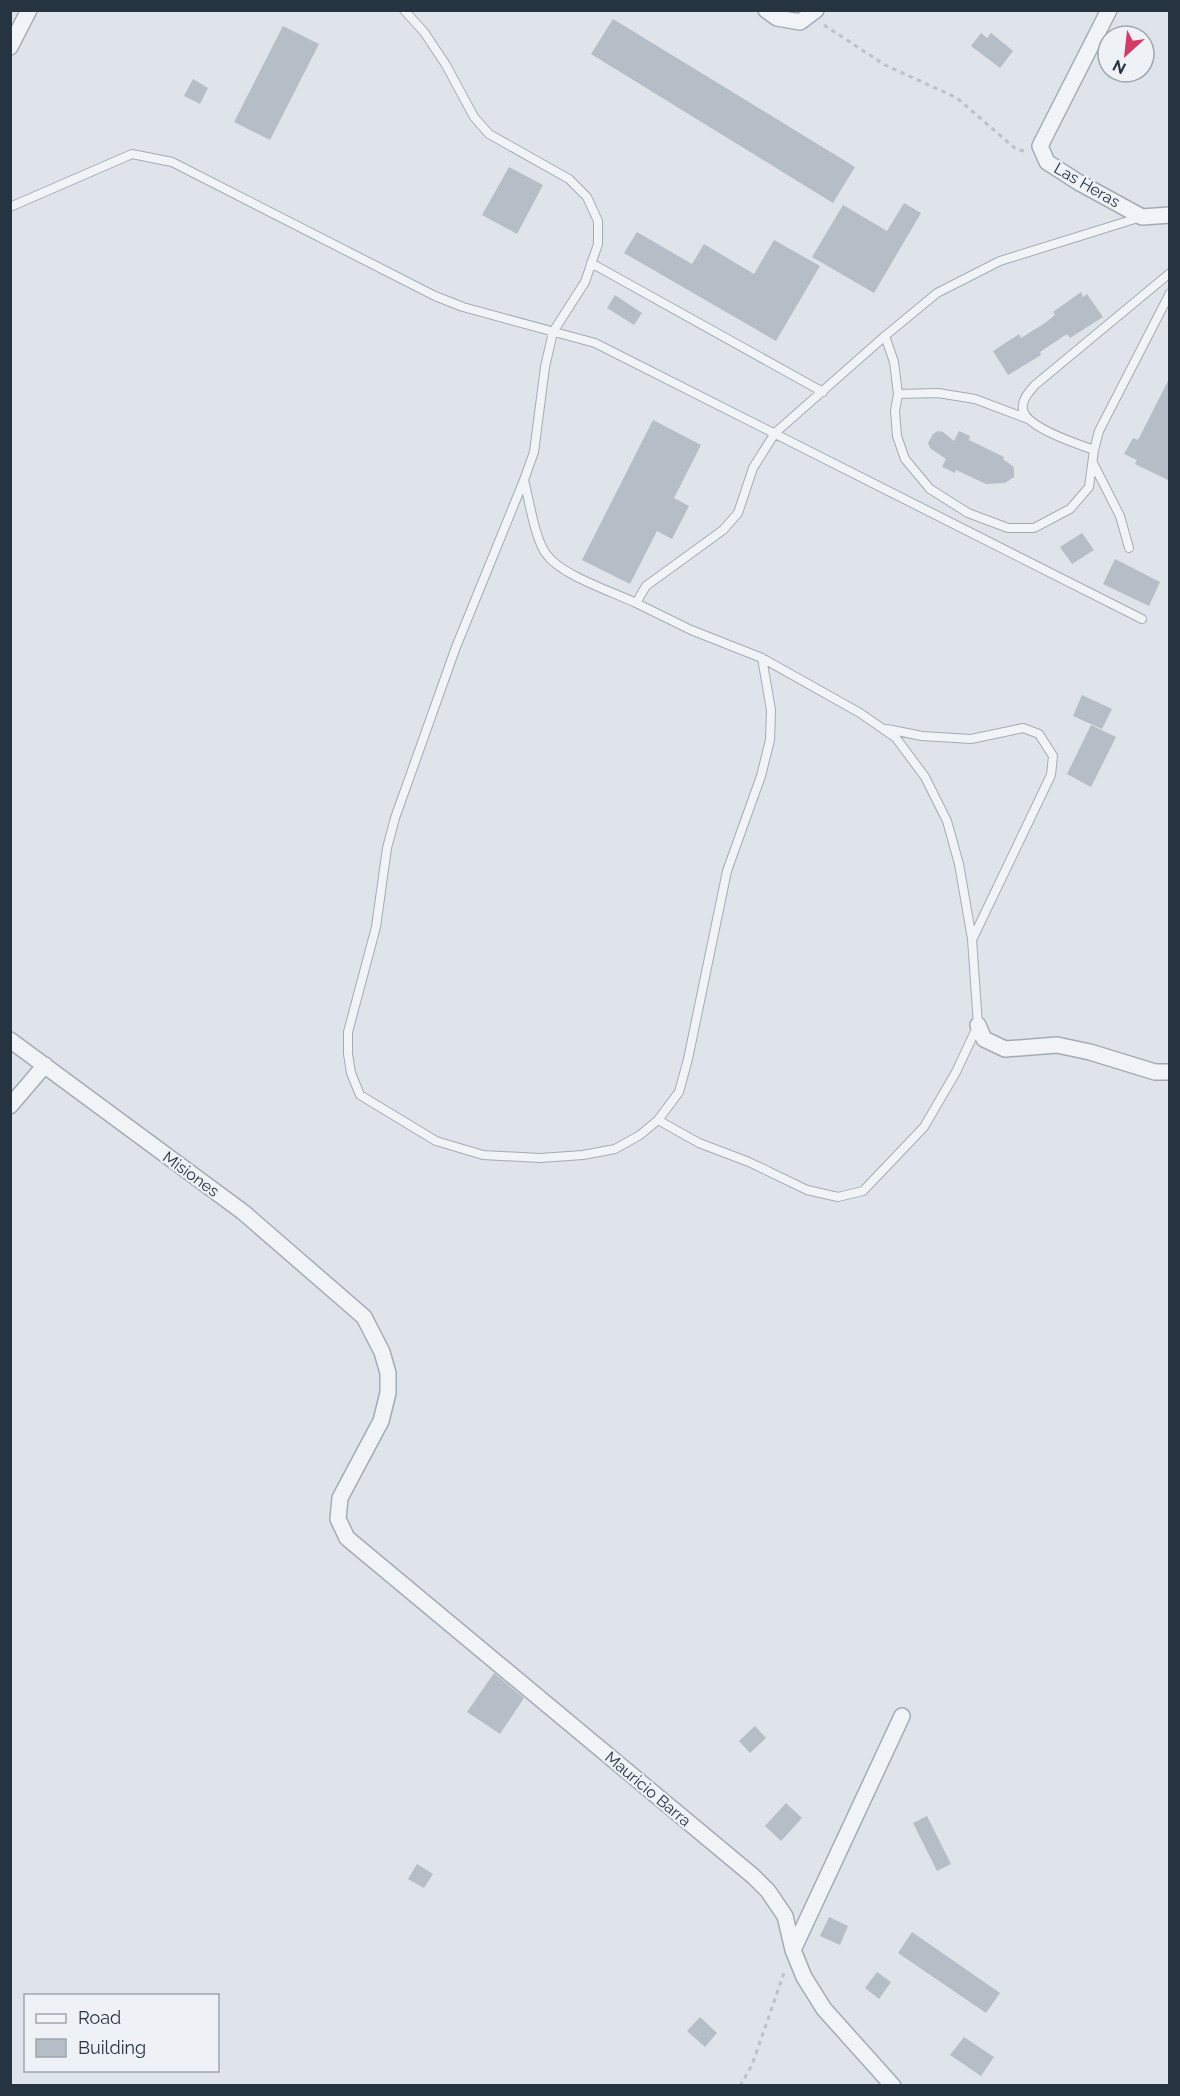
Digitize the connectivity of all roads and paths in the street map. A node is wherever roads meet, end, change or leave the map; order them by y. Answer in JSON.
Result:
{"nodes":[{"id":1,"x":404,"y":10,"type":"edge"},
{"id":2,"x":1109,"y":10,"type":"edge"},
{"id":3,"x":813,"y":13,"type":"edge"},
{"id":4,"x":772,"y":14,"type":"edge"},
{"id":5,"x":21,"y":16,"type":"edge"},
{"id":6,"x":10,"y":47,"type":"edge"},
{"id":7,"x":1040,"y":146,"type":"junction"},
{"id":8,"x":10,"y":207,"type":"edge"},
{"id":9,"x":1170,"y":215,"type":"edge"},
{"id":10,"x":1142,"y":217,"type":"junction"},
{"id":11,"x":591,"y":263,"type":"junction"},
{"id":12,"x":1170,"y":273,"type":"edge"},
{"id":13,"x":1170,"y":294,"type":"edge"},
{"id":14,"x":554,"y":332,"type":"junction"},
{"id":15,"x":885,"y":336,"type":"junction"},
{"id":16,"x":822,"y":392,"type":"junction"},
{"id":17,"x":898,"y":394,"type":"junction"},
{"id":18,"x":1029,"y":420,"type":"junction"},
{"id":19,"x":775,"y":434,"type":"junction"},
{"id":20,"x":1094,"y":450,"type":"junction"},
{"id":21,"x":1093,"y":463,"type":"junction"},
{"id":22,"x":524,"y":480,"type":"junction"},
{"id":23,"x":1129,"y":548,"type":"dead end"},
{"id":24,"x":636,"y":603,"type":"junction"},
{"id":25,"x":1142,"y":619,"type":"dead end"},
{"id":26,"x":762,"y":658,"type":"junction"},
{"id":27,"x":882,"y":729,"type":"junction"},
{"id":28,"x":972,"y":939,"type":"junction"},
{"id":29,"x":978,"y":1025,"type":"junction"},
{"id":30,"x":10,"y":1040,"type":"edge"},
{"id":31,"x":45,"y":1065,"type":"junction"},
{"id":32,"x":1170,"y":1072,"type":"edge"},
{"id":33,"x":10,"y":1106,"type":"edge"},
{"id":34,"x":658,"y":1120,"type":"junction"},
{"id":35,"x":347,"y":1538,"type":"joint"},
{"id":36,"x":902,"y":1716,"type":"dead end"},
{"id":37,"x":793,"y":1950,"type":"junction"},
{"id":38,"x":740,"y":2085,"type":"edge"},
{"id":39,"x":893,"y":2085,"type":"edge"}],
"edges":[{"from":1,"to":11,"type":"lane"},
{"from":2,"to":7,"type":"street"},
{"from":3,"to":4,"type":"street"},
{"from":3,"to":7,"type":"path"},
{"from":5,"to":6,"type":"street"},
{"from":7,"to":10,"type":"street","name":"Las Heras"},
{"from":8,"to":14,"type":"lane"},
{"from":9,"to":10,"type":"street"},
{"from":10,"to":15,"type":"lane"},
{"from":11,"to":14,"type":"lane"},
{"from":11,"to":16,"type":"lane"},
{"from":12,"to":18,"type":"lane"},
{"from":13,"to":20,"type":"lane"},
{"from":14,"to":19,"type":"lane"},
{"from":14,"to":22,"type":"lane"},
{"from":15,"to":16,"type":"lane"},
{"from":15,"to":17,"type":"lane"},
{"from":16,"to":19,"type":"lane"},
{"from":17,"to":18,"type":"lane"},
{"from":17,"to":21,"type":"lane"},
{"from":18,"to":20,"type":"lane"},
{"from":19,"to":24,"type":"lane"},
{"from":19,"to":25,"type":"lane"},
{"from":20,"to":21,"type":"lane"},
{"from":21,"to":23,"type":"lane"},
{"from":22,"to":24,"type":"lane"},
{"from":22,"to":34,"type":"lane"},
{"from":24,"to":26,"type":"lane"},
{"from":26,"to":27,"type":"lane"},
{"from":26,"to":34,"type":"lane"},
{"from":27,"to":28,"type":"lane"},
{"from":27,"to":28,"type":"lane"},
{"from":28,"to":29,"type":"lane"},
{"from":29,"to":32,"type":"street"},
{"from":29,"to":34,"type":"lane"},
{"from":30,"to":31,"type":"street","name":"Misiones"},
{"from":31,"to":33,"type":"street"},
{"from":31,"to":35,"type":"street","name":"Misiones"},
{"from":35,"to":37,"type":"street","name":"Mauricio Barra"},
{"from":36,"to":37,"type":"street"},
{"from":37,"to":38,"type":"path"},
{"from":37,"to":39,"type":"street","name":"Mauricio Barra"}]}
